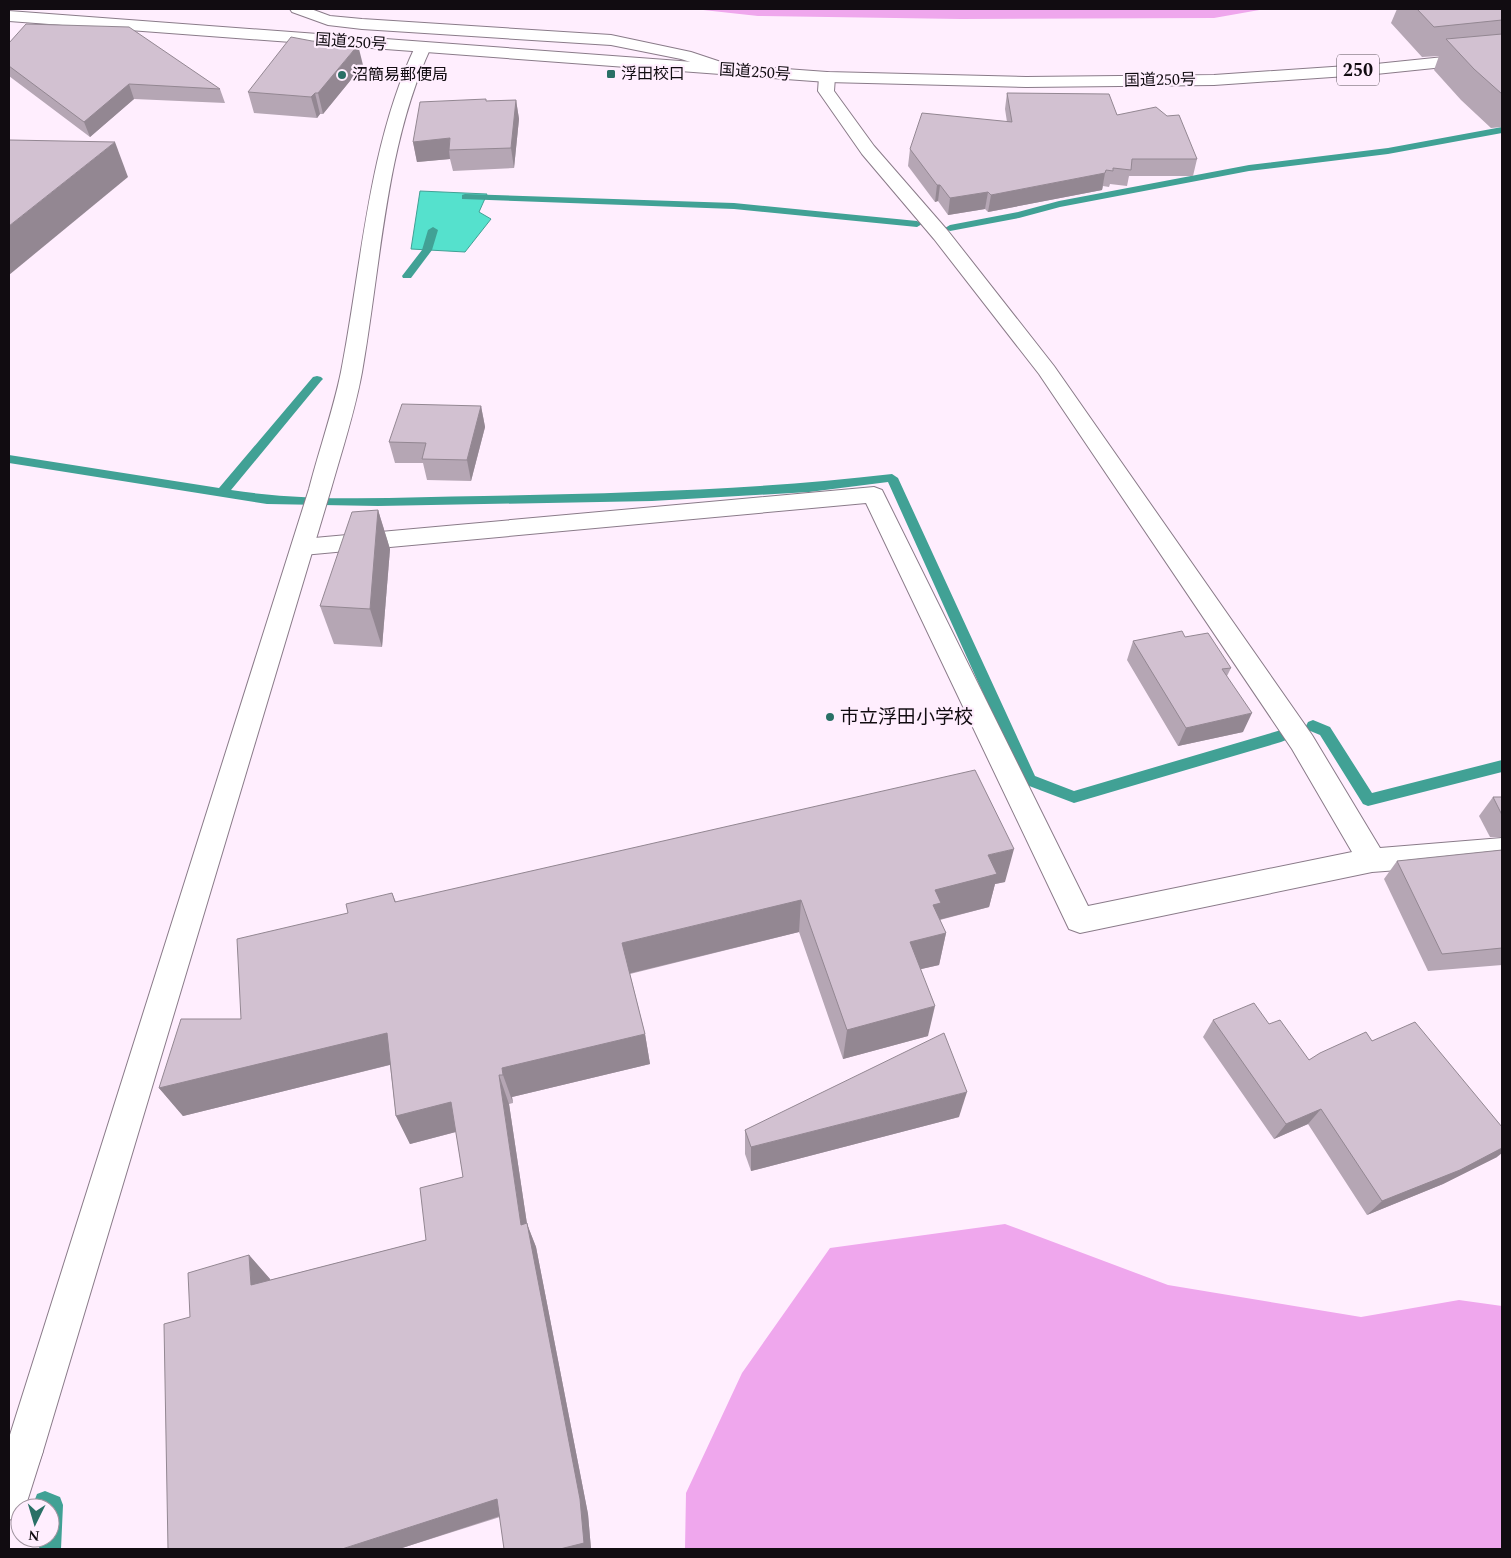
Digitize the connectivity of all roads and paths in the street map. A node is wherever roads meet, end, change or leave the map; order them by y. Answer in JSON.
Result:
{"nodes":[{"id":1,"x":297,"y":9,"type":"edge"},
{"id":2,"x":9,"y":16,"type":"edge"},
{"id":3,"x":423,"y":47,"type":"junction"},
{"id":4,"x":1502,"y":56,"type":"edge"},
{"id":5,"x":726,"y":70,"type":"junction"},
{"id":6,"x":827,"y":77,"type":"junction"},
{"id":7,"x":307,"y":533,"type":"junction"},
{"id":8,"x":1502,"y":850,"type":"edge"},
{"id":9,"x":1372,"y":860,"type":"junction"},
{"id":10,"x":16,"y":1452,"type":"edge"},
{"id":11,"x":9,"y":1500,"type":"edge"}],
"edges":[{"from":1,"to":5,"type":"main road"},
{"from":2,"to":3,"type":"main road","name":"国道250号","number":"250"},
{"from":3,"to":5,"type":"main road","name":"国道250号","number":"250"},
{"from":3,"to":7,"type":"main road"},
{"from":4,"to":6,"type":"main road","name":"国道250号","number":"250"},
{"from":5,"to":6,"type":"main road","name":"国道250号","number":"250"},
{"from":6,"to":9,"type":"main road"},
{"from":7,"to":9,"type":"main road"},
{"from":7,"to":10,"type":"main road"},
{"from":8,"to":9,"type":"main road"},
{"from":10,"to":11,"type":"main road"}]}
